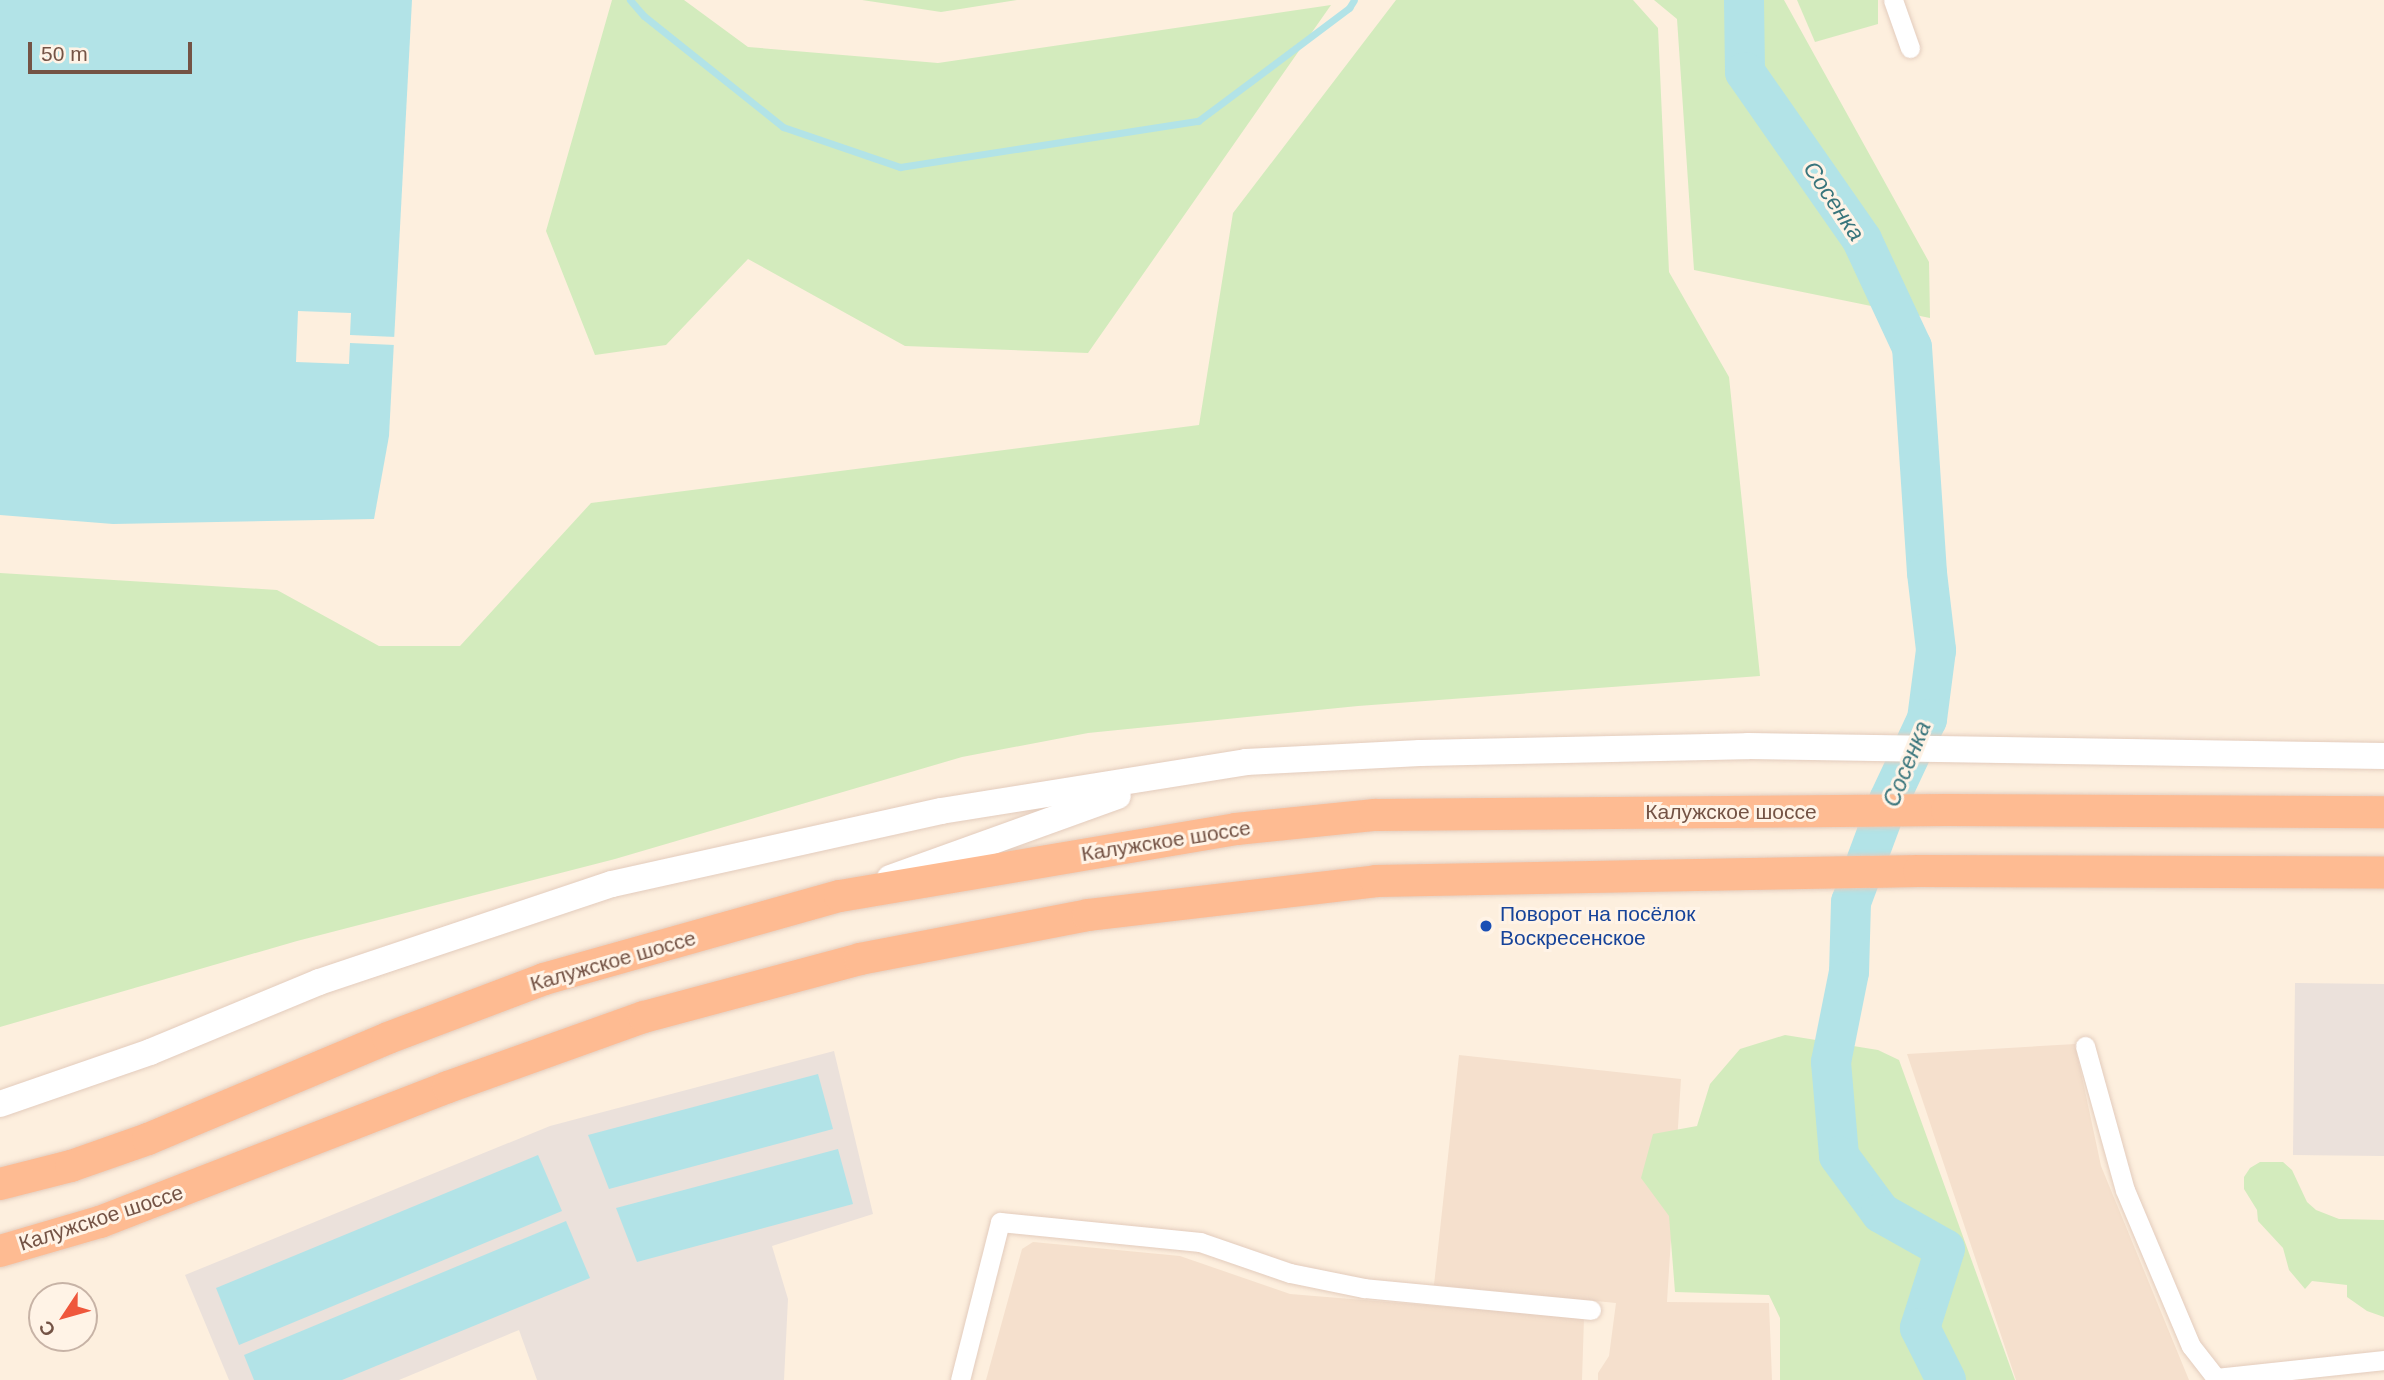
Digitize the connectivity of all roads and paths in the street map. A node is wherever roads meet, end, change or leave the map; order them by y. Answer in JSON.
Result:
{"nodes":[{"id":1,"x":1893,"y":0,"type":"edge"},
{"id":2,"x":1910,"y":48,"type":"dead end"},
{"id":3,"x":2384,"y":756,"type":"edge"},
{"id":4,"x":1189,"y":772,"type":"junction"},
{"id":5,"x":2384,"y":812,"type":"edge"},
{"id":6,"x":2384,"y":873,"type":"edge"},
{"id":7,"x":840,"y":896,"type":"junction"},
{"id":8,"x":2085,"y":1046,"type":"dead end"},
{"id":9,"x":0,"y":1104,"type":"edge"},
{"id":10,"x":0,"y":1184,"type":"edge"},
{"id":11,"x":0,"y":1251,"type":"edge"},
{"id":12,"x":1591,"y":1310,"type":"dead end"},
{"id":13,"x":2384,"y":1360,"type":"edge"},
{"id":14,"x":960,"y":1380,"type":"edge"}],
"edges":[{"from":1,"to":2,"type":"street"},
{"from":3,"to":4,"type":"main road"},
{"from":4,"to":7,"type":"main road"},
{"from":4,"to":9,"type":"main road"},
{"from":5,"to":7,"type":"highway","name":"Калужское шоссе"},
{"from":6,"to":11,"type":"highway","name":"Калужское шоссе"},
{"from":7,"to":10,"type":"highway","name":"Калужское шоссе"},
{"from":8,"to":13,"type":"street"},
{"from":12,"to":14,"type":"street"}]}
